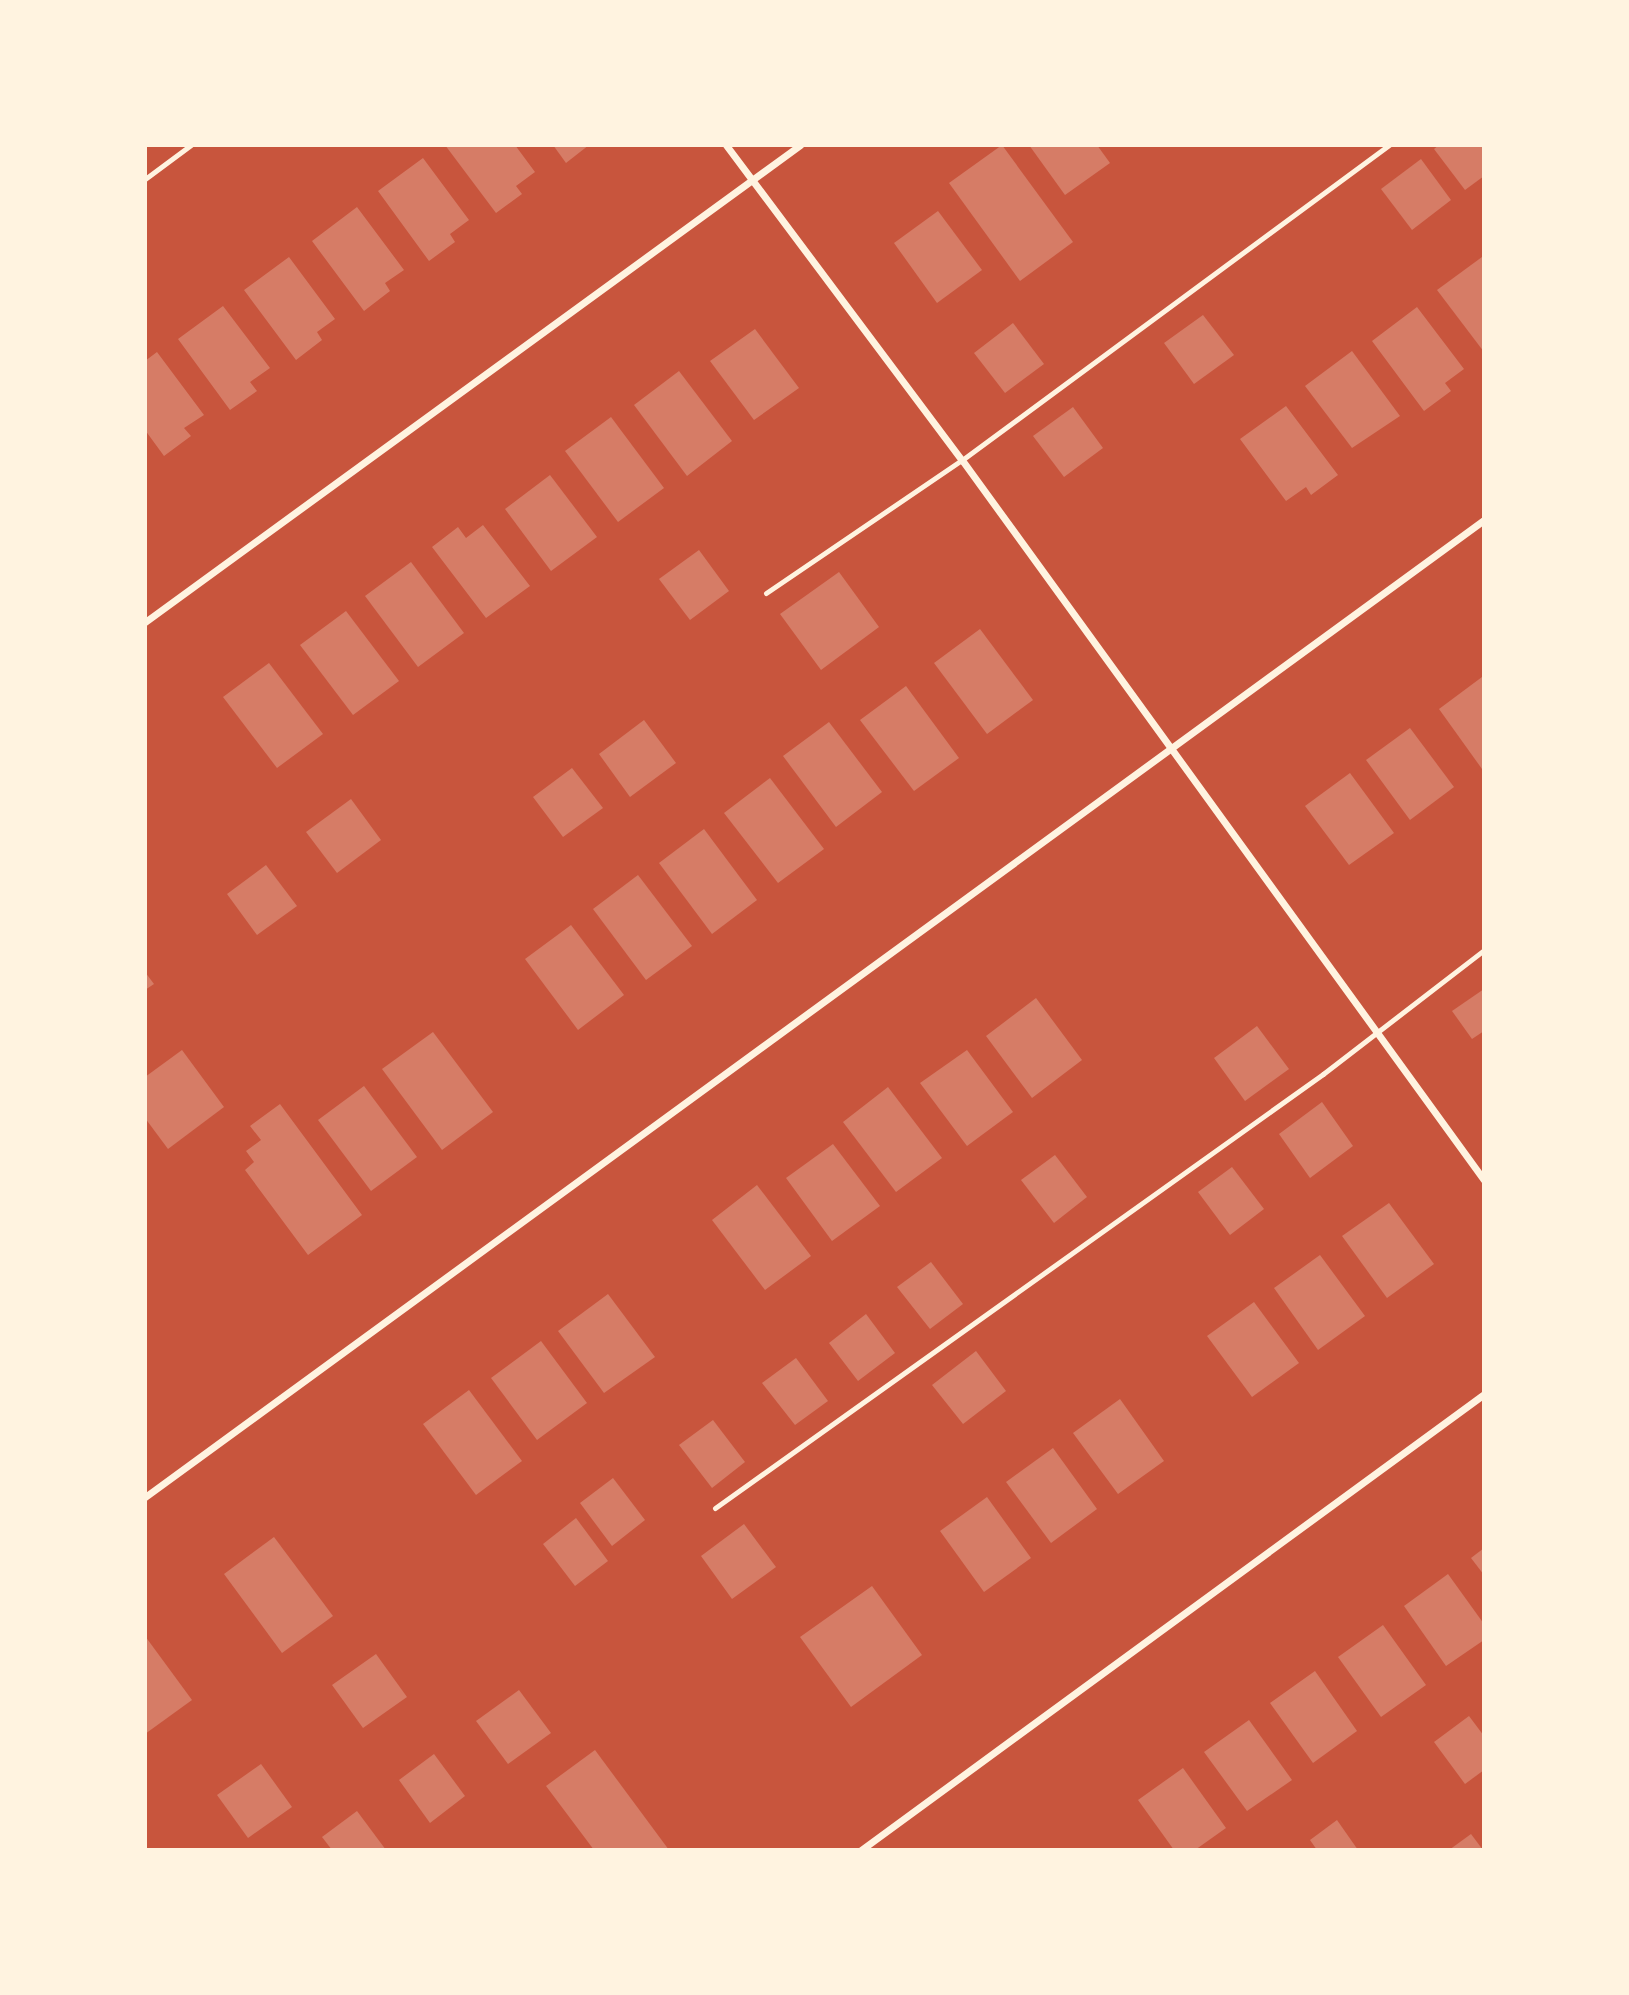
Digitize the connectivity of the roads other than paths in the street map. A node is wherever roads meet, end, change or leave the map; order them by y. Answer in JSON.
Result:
{"nodes":[{"id":1,"x":191,"y":145,"type":"edge"},
{"id":2,"x":726,"y":145,"type":"edge"},
{"id":3,"x":800,"y":145,"type":"edge"},
{"id":4,"x":1389,"y":145,"type":"edge"},
{"id":5,"x":145,"y":179,"type":"edge"},
{"id":6,"x":751,"y":180,"type":"junction"},
{"id":7,"x":962,"y":460,"type":"junction"},
{"id":8,"x":1484,"y":520,"type":"edge"},
{"id":9,"x":766,"y":593,"type":"dead end"},
{"id":10,"x":145,"y":622,"type":"edge"},
{"id":11,"x":1171,"y":749,"type":"junction"},
{"id":12,"x":1484,"y":950,"type":"edge"},
{"id":13,"x":1375,"y":1030,"type":"junction"},
{"id":14,"x":1484,"y":1180,"type":"edge"},
{"id":15,"x":1484,"y":1394,"type":"edge"},
{"id":16,"x":145,"y":1497,"type":"edge"},
{"id":17,"x":715,"y":1508,"type":"dead end"},
{"id":18,"x":862,"y":1850,"type":"edge"}],
"edges":[{"from":1,"to":5,"type":"lane"},
{"from":2,"to":6,"type":"street"},
{"from":3,"to":6,"type":"street"},
{"from":4,"to":7,"type":"lane"},
{"from":6,"to":7,"type":"street"},
{"from":6,"to":10,"type":"street"},
{"from":7,"to":9,"type":"lane"},
{"from":7,"to":11,"type":"street"},
{"from":8,"to":11,"type":"street"},
{"from":11,"to":13,"type":"street"},
{"from":11,"to":16,"type":"street"},
{"from":12,"to":13,"type":"lane"},
{"from":13,"to":14,"type":"street"},
{"from":13,"to":17,"type":"lane"},
{"from":15,"to":18,"type":"street"}]}
